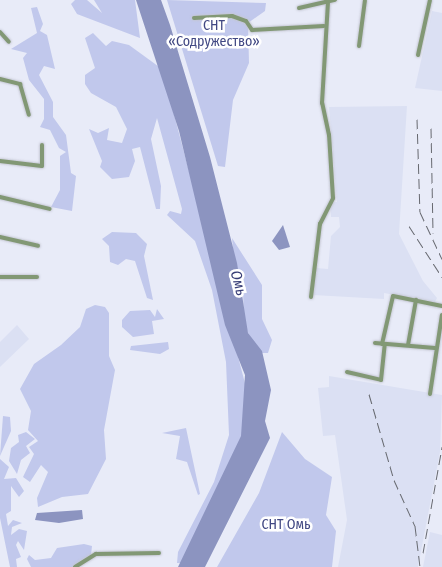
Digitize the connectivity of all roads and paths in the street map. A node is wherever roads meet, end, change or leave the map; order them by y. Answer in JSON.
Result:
{"nodes":[{"id":1,"x":334,"y":0,"type":"edge"},
{"id":2,"x":365,"y":0,"type":"edge"},
{"id":3,"x":430,"y":0,"type":"edge"},
{"id":4,"x":328,"y":4,"type":"junction"},
{"id":5,"x":299,"y":8,"type":"dead end"},
{"id":6,"x":194,"y":18,"type":"dead end"},
{"id":7,"x":324,"y":26,"type":"junction"},
{"id":8,"x":0,"y":32,"type":"edge"},
{"id":9,"x":9,"y":42,"type":"dead end"},
{"id":10,"x":359,"y":46,"type":"dead end"},
{"id":11,"x":418,"y":55,"type":"dead end"},
{"id":12,"x":0,"y":79,"type":"edge"},
{"id":13,"x":29,"y":115,"type":"dead end"},
{"id":14,"x":42,"y":145,"type":"dead end"},
{"id":15,"x":0,"y":161,"type":"edge"},
{"id":16,"x":0,"y":197,"type":"edge"},
{"id":17,"x":50,"y":209,"type":"dead end"},
{"id":18,"x":0,"y":237,"type":"edge"},
{"id":19,"x":38,"y":246,"type":"dead end"},
{"id":20,"x":37,"y":276,"type":"dead end"},
{"id":21,"x":0,"y":277,"type":"edge"},
{"id":22,"x":311,"y":297,"type":"dead end"},
{"id":23,"x":416,"y":300,"type":"junction"},
{"id":24,"x":442,"y":306,"type":"edge"},
{"id":25,"x":442,"y":315,"type":"edge"},
{"id":26,"x":375,"y":343,"type":"dead end"},
{"id":27,"x":384,"y":344,"type":"junction"},
{"id":28,"x":408,"y":345,"type":"junction"},
{"id":29,"x":435,"y":348,"type":"junction"},
{"id":30,"x":347,"y":372,"type":"dead end"},
{"id":31,"x":430,"y":394,"type":"dead end"},
{"id":32,"x":159,"y":553,"type":"dead end"},
{"id":33,"x":75,"y":567,"type":"edge"}],
"edges":[{"from":1,"to":4,"type":"street"},
{"from":2,"to":10,"type":"street"},
{"from":3,"to":11,"type":"street"},
{"from":4,"to":5,"type":"street"},
{"from":4,"to":7,"type":"street"},
{"from":6,"to":7,"type":"street"},
{"from":7,"to":22,"type":"street"},
{"from":8,"to":9,"type":"street"},
{"from":12,"to":13,"type":"street"},
{"from":14,"to":15,"type":"street"},
{"from":16,"to":17,"type":"street"},
{"from":18,"to":19,"type":"street"},
{"from":20,"to":21,"type":"street"},
{"from":23,"to":24,"type":"street"},
{"from":23,"to":27,"type":"street"},
{"from":23,"to":28,"type":"street"},
{"from":25,"to":29,"type":"street"},
{"from":26,"to":27,"type":"street"},
{"from":27,"to":28,"type":"street"},
{"from":27,"to":30,"type":"street"},
{"from":28,"to":29,"type":"street"},
{"from":29,"to":31,"type":"street"},
{"from":32,"to":33,"type":"street"}]}
